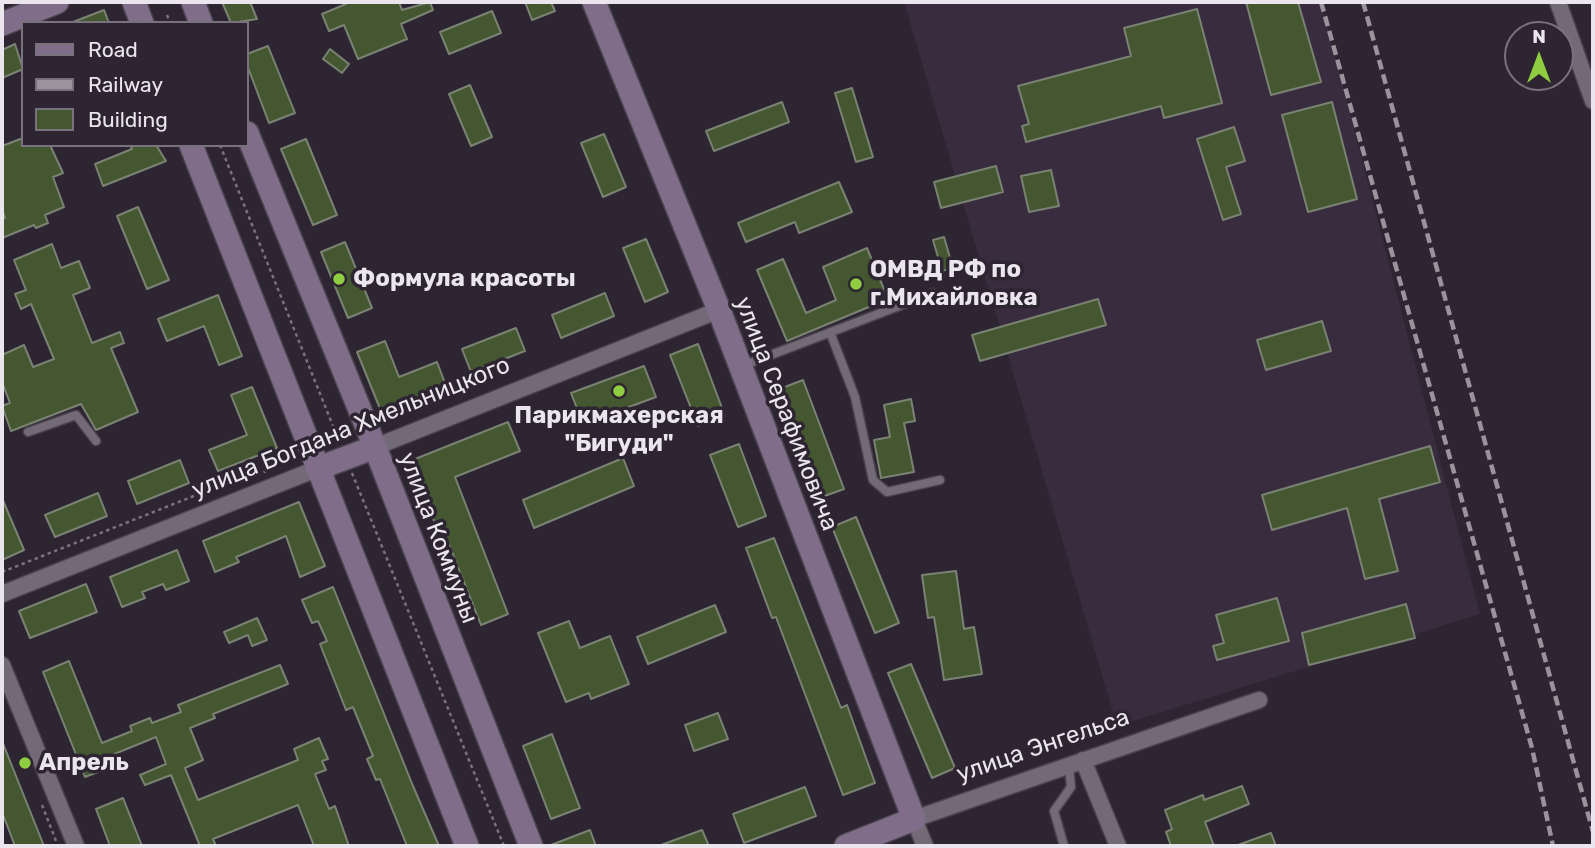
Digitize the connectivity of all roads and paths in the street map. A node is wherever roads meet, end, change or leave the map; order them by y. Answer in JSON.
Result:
{"nodes":[{"id":1,"x":55,"y":2,"type":"edge"},
{"id":2,"x":134,"y":2,"type":"edge"},
{"id":3,"x":193,"y":2,"type":"edge"},
{"id":4,"x":594,"y":2,"type":"edge"},
{"id":5,"x":1558,"y":2,"type":"edge"},
{"id":6,"x":167,"y":15,"type":"dead end"},
{"id":7,"x":141,"y":21,"type":"edge"},
{"id":8,"x":169,"y":21,"type":"edge"},
{"id":9,"x":200,"y":21,"type":"edge"},
{"id":10,"x":2,"y":24,"type":"edge"},
{"id":11,"x":1593,"y":101,"type":"edge"},
{"id":12,"x":248,"y":135,"type":"edge"},
{"id":13,"x":192,"y":147,"type":"edge"},
{"id":14,"x":221,"y":147,"type":"edge"},
{"id":15,"x":933,"y":293,"type":"dead end"},
{"id":16,"x":719,"y":310,"type":"junction"},
{"id":17,"x":830,"y":332,"type":"junction"},
{"id":18,"x":740,"y":366,"type":"junction"},
{"id":19,"x":28,"y":432,"type":"dead end"},
{"id":20,"x":96,"y":442,"type":"dead end"},
{"id":21,"x":375,"y":447,"type":"junction"},
{"id":22,"x":346,"y":457,"type":"junction"},
{"id":23,"x":275,"y":468,"type":"dead end"},
{"id":24,"x":319,"y":468,"type":"junction"},
{"id":25,"x":940,"y":480,"type":"dead end"},
{"id":26,"x":2,"y":572,"type":"edge"},
{"id":27,"x":2,"y":594,"type":"edge"},
{"id":28,"x":2,"y":665,"type":"edge"},
{"id":29,"x":1259,"y":700,"type":"dead end"},
{"id":30,"x":1076,"y":763,"type":"junction"},
{"id":31,"x":914,"y":819,"type":"junction"},
{"id":32,"x":76,"y":846,"type":"edge"},
{"id":33,"x":467,"y":846,"type":"edge"},
{"id":34,"x":504,"y":846,"type":"edge"},
{"id":35,"x":531,"y":846,"type":"edge"},
{"id":36,"x":846,"y":846,"type":"edge"},
{"id":37,"x":925,"y":846,"type":"edge"},
{"id":38,"x":1064,"y":846,"type":"edge"},
{"id":39,"x":1118,"y":846,"type":"edge"}],
"edges":[{"from":1,"to":10,"type":"street"},
{"from":2,"to":7,"type":"street"},
{"from":3,"to":9,"type":"street"},
{"from":4,"to":16,"type":"street","name":"улица Серафимовича"},
{"from":5,"to":11,"type":"street"},
{"from":6,"to":8,"type":"path"},
{"from":12,"to":21,"type":"street","name":"улица Коммуны"},
{"from":13,"to":24,"type":"street"},
{"from":14,"to":22,"type":"path"},
{"from":15,"to":17,"type":"lane"},
{"from":16,"to":18,"type":"street","name":"улица Серафимовича"},
{"from":16,"to":21,"type":"street","name":"улица Богдана Хмельницкого"},
{"from":17,"to":18,"type":"lane"},
{"from":17,"to":25,"type":"lane"},
{"from":18,"to":31,"type":"street","name":"улица Серафимовича"},
{"from":19,"to":20,"type":"lane"},
{"from":21,"to":22,"type":"street","name":"улица Богдана Хмельницкого"},
{"from":21,"to":35,"type":"street","name":"улица Коммуны"},
{"from":22,"to":24,"type":"street","name":"улица Богдана Хмельницкого"},
{"from":22,"to":34,"type":"path"},
{"from":23,"to":26,"type":"path"},
{"from":24,"to":27,"type":"street","name":"улица Богдана Хмельницкого"},
{"from":24,"to":33,"type":"street"},
{"from":28,"to":32,"type":"street"},
{"from":29,"to":30,"type":"street","name":"улица Энгельса"},
{"from":30,"to":31,"type":"street","name":"улица Энгельса"},
{"from":30,"to":38,"type":"lane"},
{"from":30,"to":39,"type":"street"},
{"from":31,"to":36,"type":"street","name":"улица Энгельса"},
{"from":31,"to":37,"type":"street","name":"улица Серафимовича"}]}
